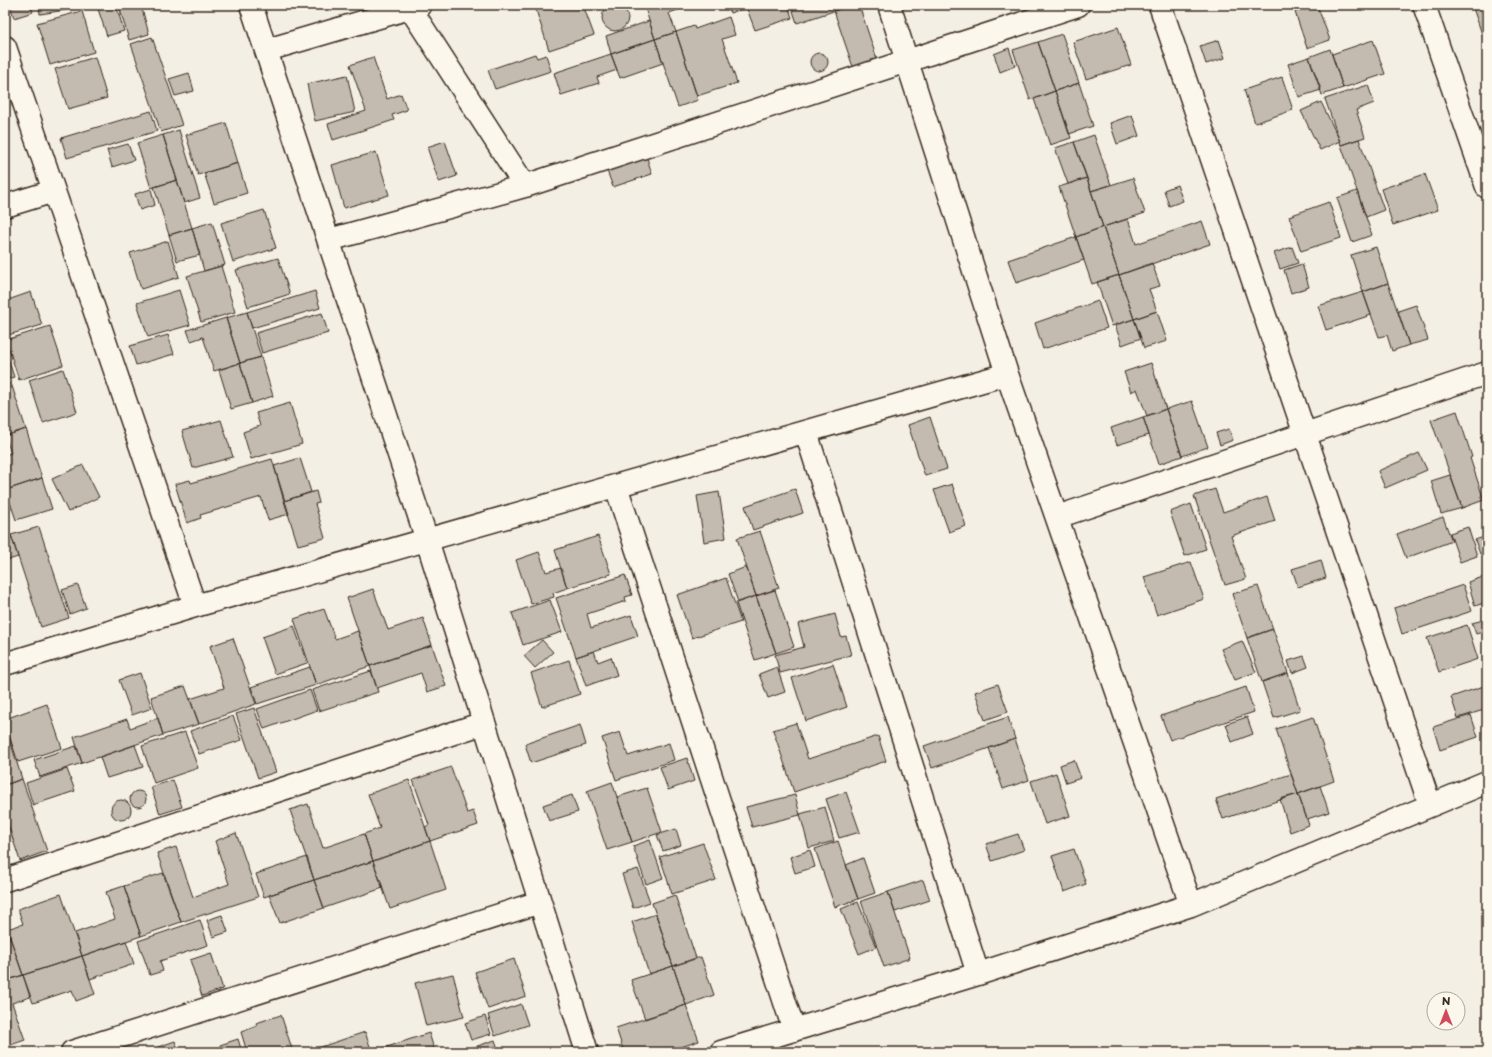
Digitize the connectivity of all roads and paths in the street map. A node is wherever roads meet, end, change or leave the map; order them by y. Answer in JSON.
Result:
{"nodes":[{"id":1,"x":252,"y":5,"type":"edge"},
{"id":2,"x":890,"y":5,"type":"edge"},
{"id":3,"x":1078,"y":5,"type":"edge"},
{"id":4,"x":1160,"y":5,"type":"edge"},
{"id":5,"x":1424,"y":5,"type":"edge"},
{"id":6,"x":415,"y":6,"type":"edge"},
{"id":7,"x":5,"y":47,"type":"edge"},
{"id":8,"x":267,"y":50,"type":"junction"},
{"id":9,"x":907,"y":60,"type":"junction"},
{"id":10,"x":525,"y":186,"type":"junction"},
{"id":11,"x":1487,"y":187,"type":"edge"},
{"id":12,"x":54,"y":192,"type":"junction"},
{"id":13,"x":5,"y":206,"type":"edge"},
{"id":14,"x":329,"y":240,"type":"junction"},
{"id":15,"x":1487,"y":373,"type":"edge"},
{"id":16,"x":1007,"y":374,"type":"junction"},
{"id":17,"x":806,"y":432,"type":"junction"},
{"id":18,"x":1305,"y":434,"type":"junction"},
{"id":19,"x":616,"y":486,"type":"junction"},
{"id":20,"x":1057,"y":517,"type":"junction"},
{"id":21,"x":428,"y":540,"type":"junction"},
{"id":22,"x":195,"y":606,"type":"junction"},
{"id":23,"x":5,"y":664,"type":"edge"},
{"id":24,"x":484,"y":723,"type":"junction"},
{"id":25,"x":1487,"y":782,"type":"edge"},
{"id":26,"x":1430,"y":805,"type":"junction"},
{"id":27,"x":5,"y":880,"type":"edge"},
{"id":28,"x":540,"y":902,"type":"junction"},
{"id":29,"x":1191,"y":905,"type":"junction"},
{"id":30,"x":978,"y":974,"type":"junction"},
{"id":31,"x":794,"y":1030,"type":"junction"},
{"id":32,"x":72,"y":1052,"type":"edge"},
{"id":33,"x":587,"y":1052,"type":"edge"},
{"id":34,"x":721,"y":1052,"type":"edge"}],
"edges":[{"from":1,"to":8,"type":"street"},
{"from":2,"to":9,"type":"street"},
{"from":3,"to":9,"type":"street"},
{"from":4,"to":18,"type":"street"},
{"from":5,"to":11,"type":"street"},
{"from":6,"to":8,"type":"street"},
{"from":6,"to":10,"type":"street"},
{"from":7,"to":12,"type":"street"},
{"from":8,"to":14,"type":"street"},
{"from":9,"to":10,"type":"street"},
{"from":9,"to":16,"type":"street"},
{"from":10,"to":14,"type":"street"},
{"from":12,"to":13,"type":"street"},
{"from":12,"to":22,"type":"street"},
{"from":14,"to":21,"type":"street"},
{"from":15,"to":18,"type":"street"},
{"from":16,"to":17,"type":"street"},
{"from":16,"to":20,"type":"street"},
{"from":17,"to":19,"type":"street"},
{"from":17,"to":30,"type":"street"},
{"from":18,"to":20,"type":"street"},
{"from":18,"to":26,"type":"street"},
{"from":19,"to":21,"type":"street"},
{"from":19,"to":31,"type":"street"},
{"from":20,"to":29,"type":"street"},
{"from":21,"to":22,"type":"street"},
{"from":21,"to":24,"type":"street"},
{"from":22,"to":23,"type":"street"},
{"from":24,"to":27,"type":"street"},
{"from":24,"to":28,"type":"street"},
{"from":25,"to":26,"type":"street"},
{"from":26,"to":29,"type":"street"},
{"from":28,"to":32,"type":"street"},
{"from":28,"to":33,"type":"street"},
{"from":29,"to":30,"type":"street"},
{"from":30,"to":31,"type":"street"},
{"from":31,"to":34,"type":"street"}]}
